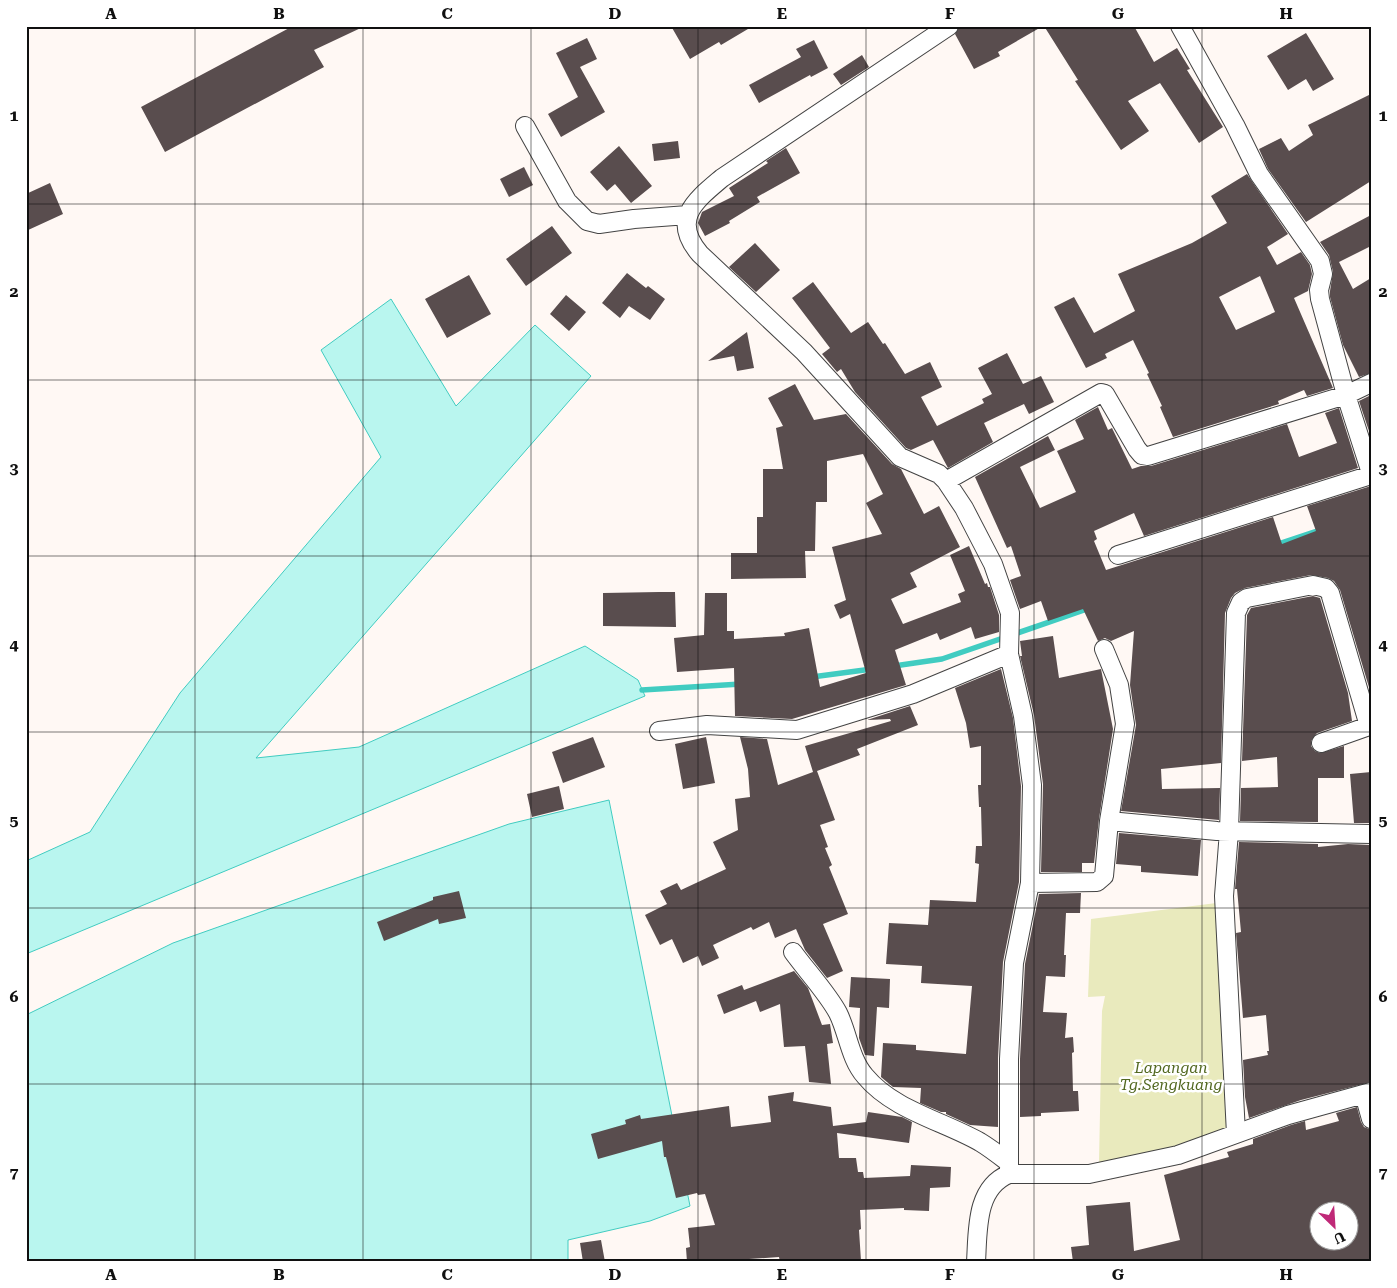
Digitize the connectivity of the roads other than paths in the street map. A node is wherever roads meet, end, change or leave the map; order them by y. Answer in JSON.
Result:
{"nodes":[{"id":1,"x":949,"y":26,"type":"edge"},
{"id":2,"x":1180,"y":26,"type":"edge"},
{"id":3,"x":525,"y":126,"type":"dead end"},
{"id":4,"x":688,"y":215,"type":"junction"},
{"id":5,"x":1371,"y":383,"type":"edge"},
{"id":6,"x":1346,"y":395,"type":"junction"},
{"id":7,"x":1371,"y":474,"type":"edge"},
{"id":8,"x":946,"y":481,"type":"junction"},
{"id":9,"x":1118,"y":554,"type":"dead end"},
{"id":10,"x":1009,"y":648,"type":"junction"},
{"id":11,"x":1104,"y":649,"type":"dead end"},
{"id":12,"x":1370,"y":730,"type":"edge"},
{"id":13,"x":660,"y":731,"type":"dead end"},
{"id":14,"x":1322,"y":744,"type":"dead end"},
{"id":15,"x":1109,"y":821,"type":"junction"},
{"id":16,"x":1229,"y":830,"type":"junction"},
{"id":17,"x":1371,"y":834,"type":"edge"},
{"id":18,"x":1030,"y":882,"type":"junction"},
{"id":19,"x":793,"y":952,"type":"dead end"},
{"id":20,"x":1367,"y":1093,"type":"edge"},
{"id":21,"x":1371,"y":1119,"type":"edge"},
{"id":22,"x":1236,"y":1134,"type":"junction"},
{"id":23,"x":1009,"y":1168,"type":"junction"},
{"id":24,"x":976,"y":1262,"type":"edge"}],
"edges":[{"from":1,"to":4,"type":"street"},
{"from":2,"to":6,"type":"street"},
{"from":3,"to":4,"type":"street"},
{"from":4,"to":8,"type":"street"},
{"from":5,"to":6,"type":"street"},
{"from":6,"to":7,"type":"street"},
{"from":6,"to":8,"type":"street"},
{"from":7,"to":9,"type":"street"},
{"from":8,"to":10,"type":"street"},
{"from":10,"to":13,"type":"street"},
{"from":10,"to":18,"type":"street"},
{"from":11,"to":15,"type":"street"},
{"from":12,"to":14,"type":"street"},
{"from":12,"to":16,"type":"street"},
{"from":15,"to":16,"type":"street"},
{"from":15,"to":18,"type":"street"},
{"from":16,"to":17,"type":"street"},
{"from":16,"to":22,"type":"street"},
{"from":18,"to":23,"type":"street"},
{"from":19,"to":23,"type":"street"},
{"from":20,"to":21,"type":"street"},
{"from":20,"to":22,"type":"street"},
{"from":22,"to":23,"type":"street"},
{"from":23,"to":24,"type":"street"}]}
